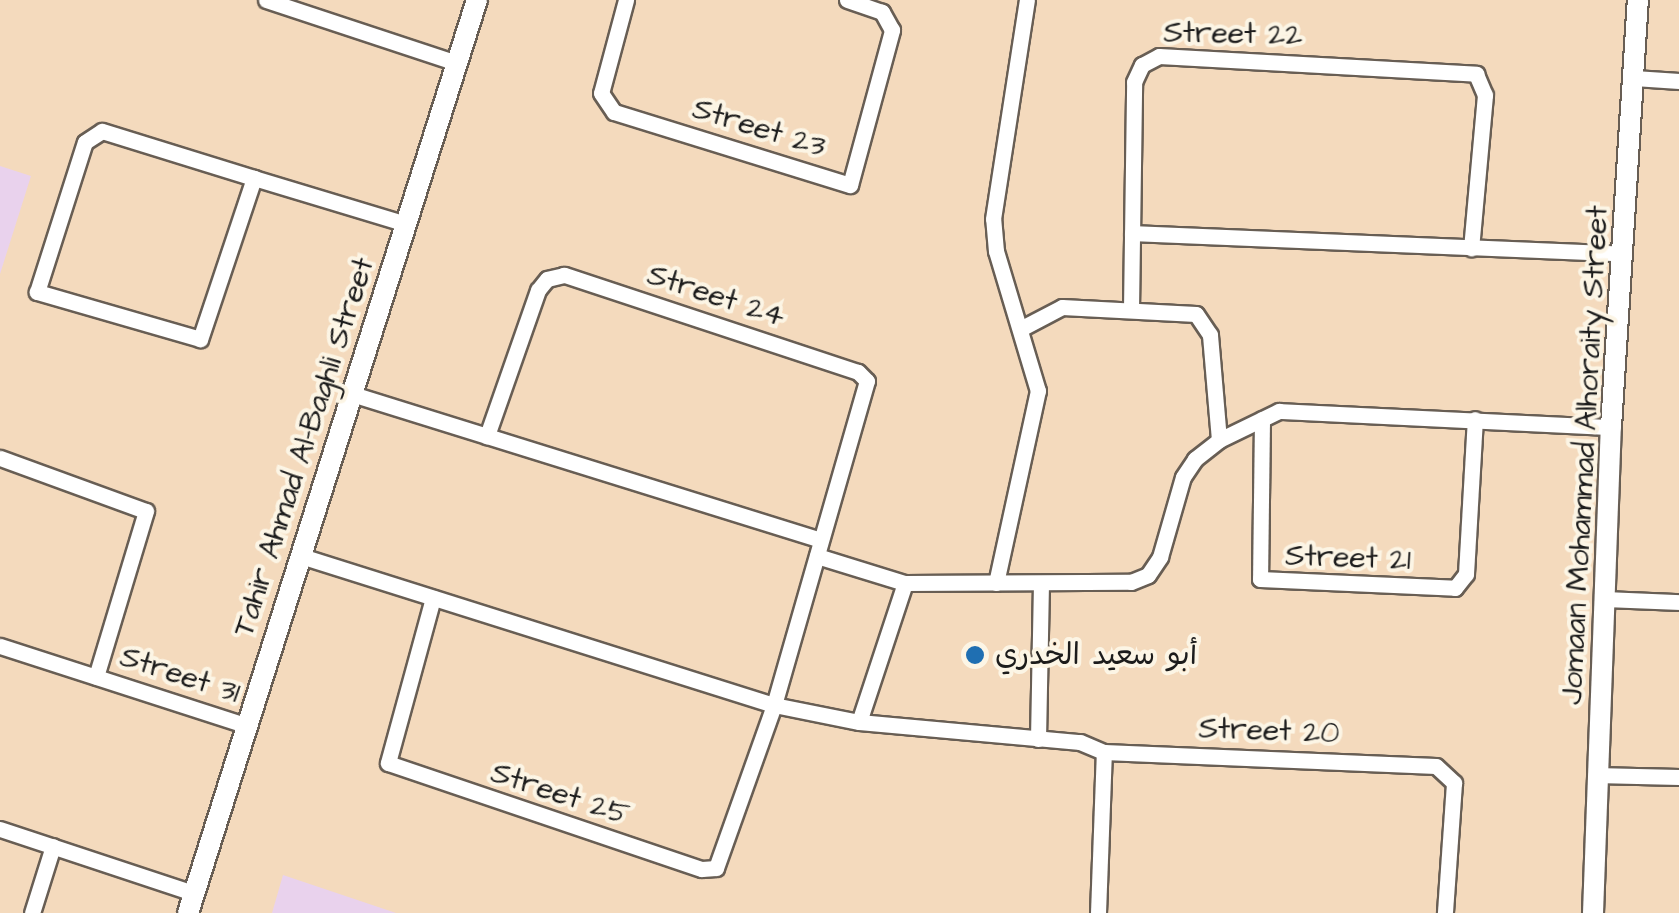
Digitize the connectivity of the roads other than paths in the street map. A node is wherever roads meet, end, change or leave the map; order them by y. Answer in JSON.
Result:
{"nodes":[{"id":1,"x":266,"y":0,"type":"edge"},
{"id":2,"x":477,"y":0,"type":"edge"},
{"id":3,"x":626,"y":0,"type":"edge"},
{"id":4,"x":847,"y":0,"type":"edge"},
{"id":5,"x":1027,"y":0,"type":"edge"},
{"id":6,"x":1638,"y":0,"type":"edge"},
{"id":7,"x":307,"y":6,"type":"edge"},
{"id":8,"x":457,"y":62,"type":"junction"},
{"id":9,"x":1634,"y":78,"type":"junction"},
{"id":10,"x":1679,"y":81,"type":"edge"},
{"id":11,"x":254,"y":178,"type":"junction"},
{"id":12,"x":406,"y":224,"type":"junction"},
{"id":13,"x":1132,"y":233,"type":"junction"},
{"id":14,"x":1471,"y":248,"type":"junction"},
{"id":15,"x":1623,"y":254,"type":"junction"},
{"id":16,"x":1130,"y":309,"type":"junction"},
{"id":17,"x":1022,"y":328,"type":"junction"},
{"id":18,"x":352,"y":394,"type":"junction"},
{"id":19,"x":1475,"y":419,"type":"junction"},
{"id":20,"x":1262,"y":420,"type":"junction"},
{"id":21,"x":1611,"y":427,"type":"junction"},
{"id":22,"x":487,"y":436,"type":"junction"},
{"id":23,"x":1218,"y":440,"type":"junction"},
{"id":24,"x":0,"y":458,"type":"edge"},
{"id":25,"x":818,"y":548,"type":"junction"},
{"id":26,"x":301,"y":556,"type":"junction"},
{"id":27,"x":905,"y":583,"type":"junction"},
{"id":28,"x":996,"y":583,"type":"junction"},
{"id":29,"x":1041,"y":583,"type":"junction"},
{"id":30,"x":434,"y":598,"type":"junction"},
{"id":31,"x":1606,"y":599,"type":"junction"},
{"id":32,"x":1679,"y":602,"type":"edge"},
{"id":33,"x":799,"y":624,"type":"joint"},
{"id":34,"x":0,"y":646,"type":"edge"},
{"id":35,"x":96,"y":676,"type":"junction"},
{"id":36,"x":774,"y":705,"type":"junction"},
{"id":37,"x":860,"y":722,"type":"junction"},
{"id":38,"x":247,"y":726,"type":"junction"},
{"id":39,"x":1038,"y":740,"type":"junction"},
{"id":40,"x":1104,"y":752,"type":"junction"},
{"id":41,"x":1600,"y":776,"type":"junction"},
{"id":42,"x":1679,"y":777,"type":"edge"},
{"id":43,"x":0,"y":829,"type":"edge"},
{"id":44,"x":53,"y":846,"type":"junction"},
{"id":45,"x":191,"y":903,"type":"edge"},
{"id":46,"x":32,"y":913,"type":"edge"},
{"id":47,"x":1098,"y":913,"type":"edge"},
{"id":48,"x":1445,"y":913,"type":"edge"},
{"id":49,"x":1593,"y":913,"type":"edge"}],
"edges":[{"from":1,"to":7,"type":"street"},
{"from":2,"to":8,"type":"street","name":"Tahir Ahmad Al-Baghli Street"},
{"from":3,"to":4,"type":"street","name":"Street 23"},
{"from":5,"to":17,"type":"street"},
{"from":6,"to":9,"type":"street","name":"Jomaan Mohammad Alhoraity Street"},
{"from":7,"to":8,"type":"street"},
{"from":8,"to":12,"type":"street","name":"Tahir Ahmad Al-Baghli Street"},
{"from":9,"to":10,"type":"street"},
{"from":9,"to":15,"type":"street","name":"Jomaan Mohammad Alhoraity Street"},
{"from":11,"to":11,"type":"street"},
{"from":11,"to":12,"type":"street"},
{"from":12,"to":18,"type":"street","name":"Tahir Ahmad Al-Baghli Street"},
{"from":13,"to":14,"type":"street"},
{"from":13,"to":14,"type":"street","name":"Street 22"},
{"from":13,"to":16,"type":"street"},
{"from":14,"to":15,"type":"street"},
{"from":15,"to":21,"type":"street","name":"Jomaan Mohammad Alhoraity Street"},
{"from":16,"to":17,"type":"street"},
{"from":16,"to":23,"type":"street"},
{"from":17,"to":28,"type":"street"},
{"from":18,"to":22,"type":"street"},
{"from":18,"to":26,"type":"street","name":"Tahir Ahmad Al-Baghli Street"},
{"from":19,"to":20,"type":"street"},
{"from":19,"to":20,"type":"street","name":"Street 21"},
{"from":19,"to":21,"type":"street"},
{"from":20,"to":23,"type":"street"},
{"from":21,"to":31,"type":"street","name":"Jomaan Mohammad Alhoraity Street"},
{"from":22,"to":25,"type":"street"},
{"from":22,"to":25,"type":"street","name":"Street 24"},
{"from":23,"to":29,"type":"street"},
{"from":24,"to":35,"type":"street","name":"Street 31"},
{"from":25,"to":27,"type":"street"},
{"from":25,"to":33,"type":"street","name":"Street 24"},
{"from":26,"to":30,"type":"street"},
{"from":26,"to":38,"type":"street","name":"Tahir Ahmad Al-Baghli Street"},
{"from":27,"to":28,"type":"street"},
{"from":27,"to":37,"type":"street"},
{"from":28,"to":29,"type":"street"},
{"from":29,"to":39,"type":"street"},
{"from":30,"to":36,"type":"street"},
{"from":30,"to":36,"type":"street","name":"Street 25"},
{"from":31,"to":32,"type":"street"},
{"from":31,"to":41,"type":"street","name":"Jomaan Mohammad Alhoraity Street"},
{"from":33,"to":36,"type":"street","name":"Street 25"},
{"from":34,"to":35,"type":"street","name":"Street 31"},
{"from":35,"to":38,"type":"street","name":"Street 31"},
{"from":36,"to":37,"type":"street"},
{"from":37,"to":39,"type":"street"},
{"from":38,"to":45,"type":"street","name":"Tahir Ahmad Al-Baghli Street"},
{"from":39,"to":40,"type":"street"},
{"from":40,"to":47,"type":"street"},
{"from":40,"to":48,"type":"street","name":"Street 20"},
{"from":41,"to":42,"type":"street"},
{"from":41,"to":49,"type":"street","name":"Jomaan Mohammad Alhoraity Street"},
{"from":43,"to":44,"type":"street"},
{"from":44,"to":45,"type":"street"},
{"from":44,"to":46,"type":"street"}]}
